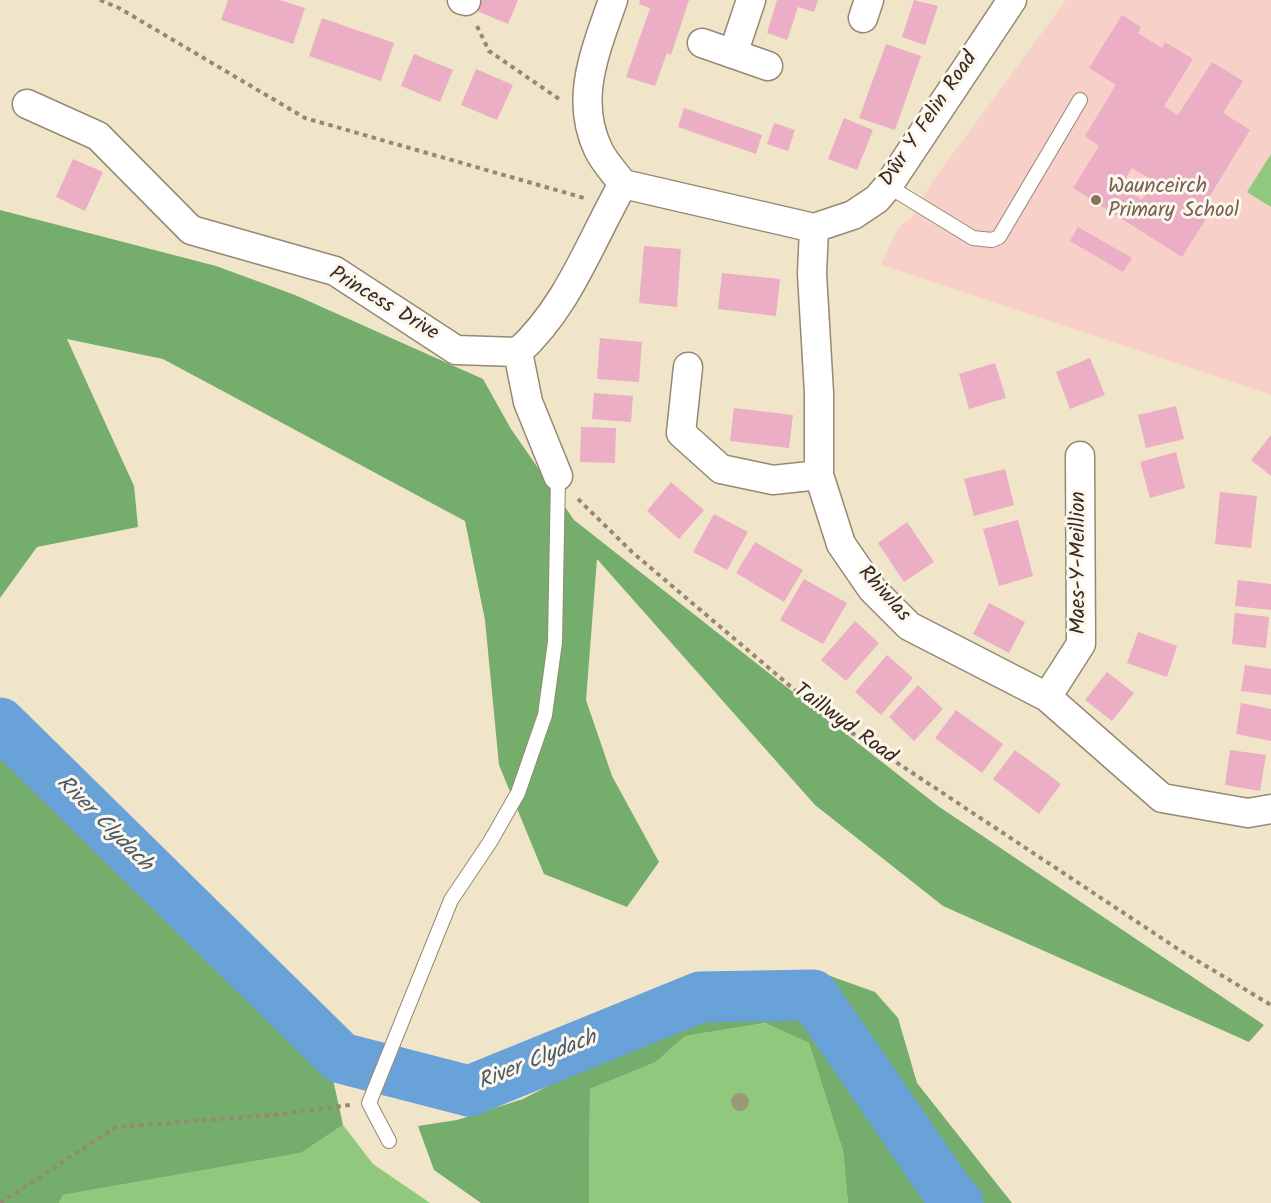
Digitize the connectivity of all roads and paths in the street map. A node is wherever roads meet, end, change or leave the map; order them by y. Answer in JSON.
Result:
{"nodes":[{"id":1,"x":100,"y":0,"type":"edge"},
{"id":2,"x":464,"y":0,"type":"edge"},
{"id":3,"x":613,"y":0,"type":"edge"},
{"id":4,"x":751,"y":0,"type":"edge"},
{"id":5,"x":1012,"y":0,"type":"edge"},
{"id":6,"x":702,"y":43,"type":"dead end"},
{"id":7,"x":733,"y":54,"type":"junction"},
{"id":8,"x":768,"y":66,"type":"dead end"},
{"id":9,"x":1080,"y":100,"type":"dead end"},
{"id":10,"x":27,"y":104,"type":"dead end"},
{"id":11,"x":587,"y":118,"type":"junction"},
{"id":12,"x":888,"y":186,"type":"junction"},
{"id":13,"x":617,"y":195,"type":"junction"},
{"id":14,"x":814,"y":228,"type":"junction"},
{"id":15,"x":518,"y":352,"type":"junction"},
{"id":16,"x":688,"y":367,"type":"dead end"},
{"id":17,"x":1080,"y":456,"type":"dead end"},
{"id":18,"x":819,"y":475,"type":"junction"},
{"id":19,"x":558,"y":476,"type":"junction"},
{"id":20,"x":1047,"y":697,"type":"junction"},
{"id":21,"x":1271,"y":809,"type":"edge"},
{"id":22,"x":1271,"y":1005,"type":"edge"},
{"id":23,"x":369,"y":1102,"type":"junction"},
{"id":24,"x":389,"y":1141,"type":"dead end"},
{"id":25,"x":0,"y":1203,"type":"edge"}],
"edges":[{"from":1,"to":13,"type":"path"},
{"from":2,"to":11,"type":"path"},
{"from":3,"to":11,"type":"street"},
{"from":4,"to":7,"type":"street"},
{"from":5,"to":12,"type":"street","name":"Dŵr Y Felin Road"},
{"from":6,"to":7,"type":"street"},
{"from":7,"to":8,"type":"street"},
{"from":9,"to":12,"type":"lane"},
{"from":10,"to":15,"type":"street","name":"Princess Drive"},
{"from":11,"to":13,"type":"street"},
{"from":12,"to":14,"type":"street","name":"Dŵr Y Felin Road"},
{"from":13,"to":14,"type":"street"},
{"from":13,"to":15,"type":"street"},
{"from":14,"to":18,"type":"street","name":"Rhiwlas"},
{"from":15,"to":19,"type":"street"},
{"from":16,"to":18,"type":"street"},
{"from":17,"to":20,"type":"street","name":"Maes-Y-Meillion"},
{"from":18,"to":20,"type":"street","name":"Rhiwlas"},
{"from":19,"to":22,"type":"path","name":"Taillwyd Road"},
{"from":19,"to":23,"type":"lane"},
{"from":20,"to":21,"type":"street","name":"Rhiwlas"},
{"from":23,"to":24,"type":"lane"},
{"from":23,"to":25,"type":"path"}]}
